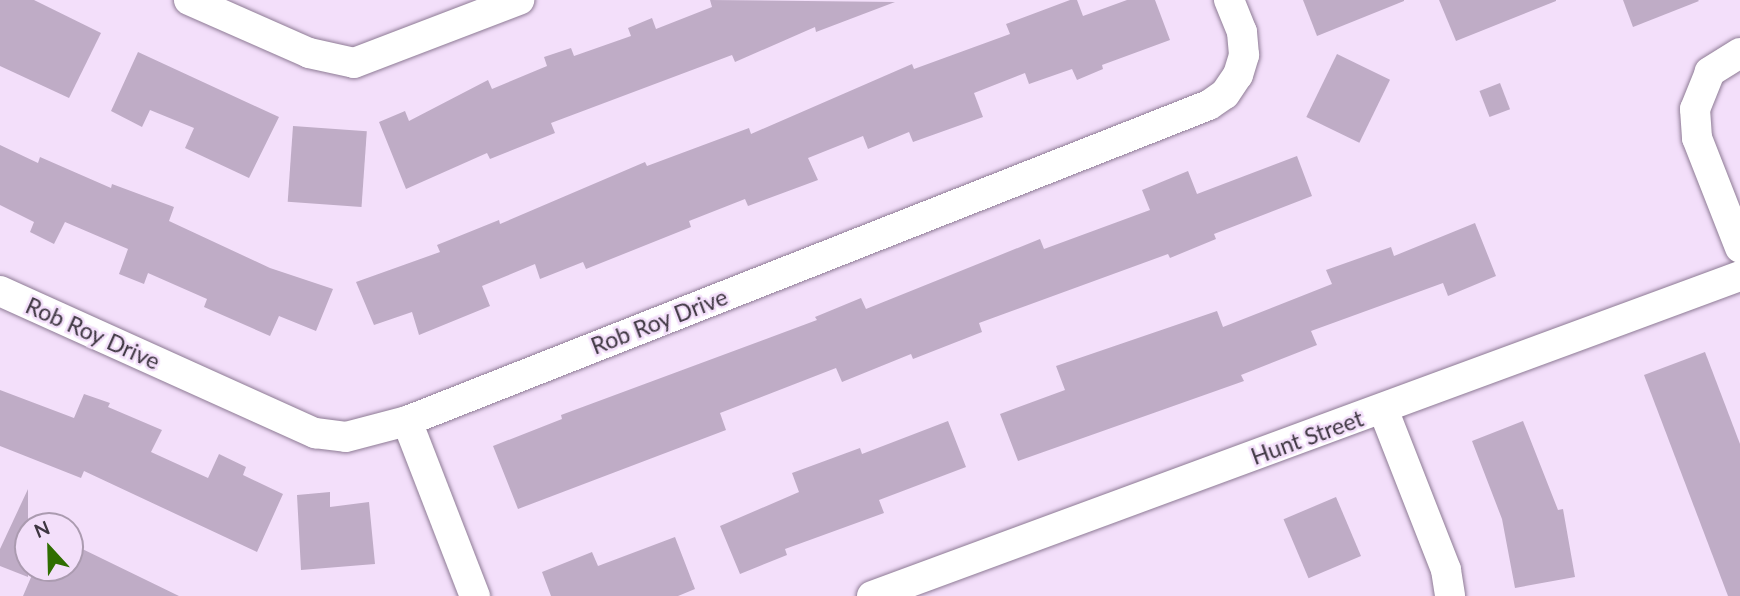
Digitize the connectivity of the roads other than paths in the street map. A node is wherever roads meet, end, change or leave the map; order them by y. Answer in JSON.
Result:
{"nodes":[{"id":1,"x":189,"y":0,"type":"edge"},
{"id":2,"x":519,"y":0,"type":"edge"},
{"id":3,"x":1229,"y":0,"type":"edge"},
{"id":4,"x":1740,"y":53,"type":"edge"},
{"id":5,"x":1740,"y":248,"type":"edge"},
{"id":6,"x":1740,"y":276,"type":"edge"},
{"id":7,"x":0,"y":291,"type":"edge"},
{"id":8,"x":1383,"y":409,"type":"junction"},
{"id":9,"x":407,"y":421,"type":"junction"},
{"id":10,"x":475,"y":596,"type":"edge"},
{"id":11,"x":872,"y":596,"type":"edge"},
{"id":12,"x":1450,"y":596,"type":"edge"}],
"edges":[{"from":1,"to":2,"type":"street"},
{"from":3,"to":9,"type":"street","name":"Rob Roy Drive"},
{"from":4,"to":5,"type":"street"},
{"from":6,"to":8,"type":"street","name":"Hunt Street"},
{"from":7,"to":9,"type":"street","name":"Rob Roy Drive"},
{"from":8,"to":11,"type":"street","name":"Hunt Street"},
{"from":8,"to":12,"type":"street"},
{"from":9,"to":10,"type":"street"}]}
